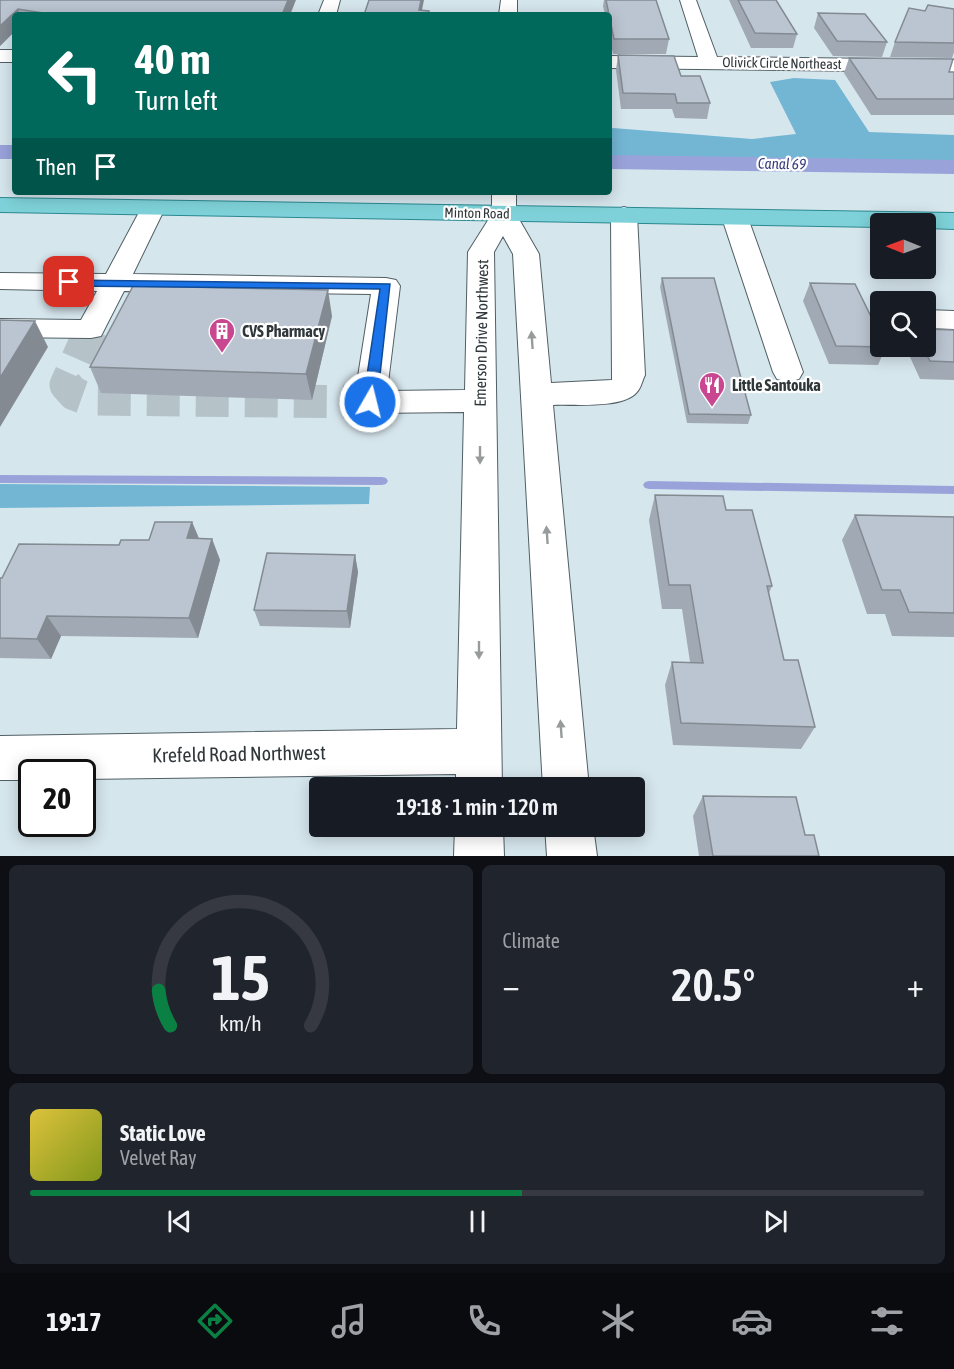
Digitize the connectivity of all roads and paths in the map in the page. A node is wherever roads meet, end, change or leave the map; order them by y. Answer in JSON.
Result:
{"nodes":[{"id":1,"x":688,"y":0,"type":"edge"},
{"id":2,"x":612,"y":63,"type":"edge"},
{"id":3,"x":709,"y":63,"type":"junction"},
{"id":4,"x":954,"y":66,"type":"edge"},
{"id":5,"x":504,"y":203,"type":"edge"},
{"id":6,"x":0,"y":205,"type":"edge"},
{"id":7,"x":153,"y":208,"type":"junction"},
{"id":8,"x":624,"y":215,"type":"junction"},
{"id":9,"x":735,"y":218,"type":"junction"},
{"id":10,"x":954,"y":221,"type":"edge"},
{"id":11,"x":0,"y":281,"type":"edge"},
{"id":12,"x":114,"y":283,"type":"junction"},
{"id":13,"x":936,"y":319,"type":"edge"},
{"id":14,"x":954,"y":320,"type":"edge"},
{"id":15,"x":0,"y":328,"type":"edge"},
{"id":16,"x":788,"y":372,"type":"dead end"},
{"id":17,"x":537,"y":394,"type":"junction"},
{"id":18,"x":480,"y":401,"type":"junction"},
{"id":19,"x":0,"y":758,"type":"edge"},
{"id":20,"x":479,"y":769,"type":"edge"},
{"id":21,"x":565,"y":777,"type":"edge"},
{"id":22,"x":479,"y":837,"type":"edge"},
{"id":23,"x":570,"y":837,"type":"edge"},
{"id":24,"x":479,"y":856,"type":"edge"},
{"id":25,"x":572,"y":856,"type":"edge"}],
"edges":[{"from":1,"to":3,"type":"street"},
{"from":2,"to":3,"type":"street","name":"Olivick Circle Northeast"},
{"from":3,"to":4,"type":"street","name":"Olivick Circle Northeast"},
{"from":5,"to":7,"type":"main road","name":"Minton Road"},
{"from":5,"to":8,"type":"main road","name":"Minton Road"},
{"from":17,"to":5,"type":"street","one_way":true},
{"from":5,"to":18,"type":"street","name":"Emerson Drive Northwest"},
{"from":6,"to":7,"type":"main road","name":"Minton Road"},
{"from":7,"to":12,"type":"street"},
{"from":8,"to":9,"type":"main road","name":"Minton Road"},
{"from":8,"to":17,"type":"street"},
{"from":9,"to":10,"type":"main road","name":"Minton Road"},
{"from":9,"to":16,"type":"street"},
{"from":11,"to":12,"type":"street"},
{"from":12,"to":15,"type":"street"},
{"from":12,"to":18,"type":"street"},
{"from":13,"to":14,"type":"street"},
{"from":21,"to":17,"type":"street","one_way":true},
{"from":18,"to":20,"type":"street","name":"Emerson Drive Northwest","one_way":true},
{"from":19,"to":20,"type":"street","name":"Krefeld Road Northwest"},
{"from":22,"to":24,"type":"street"},
{"from":23,"to":25,"type":"street"}]}
